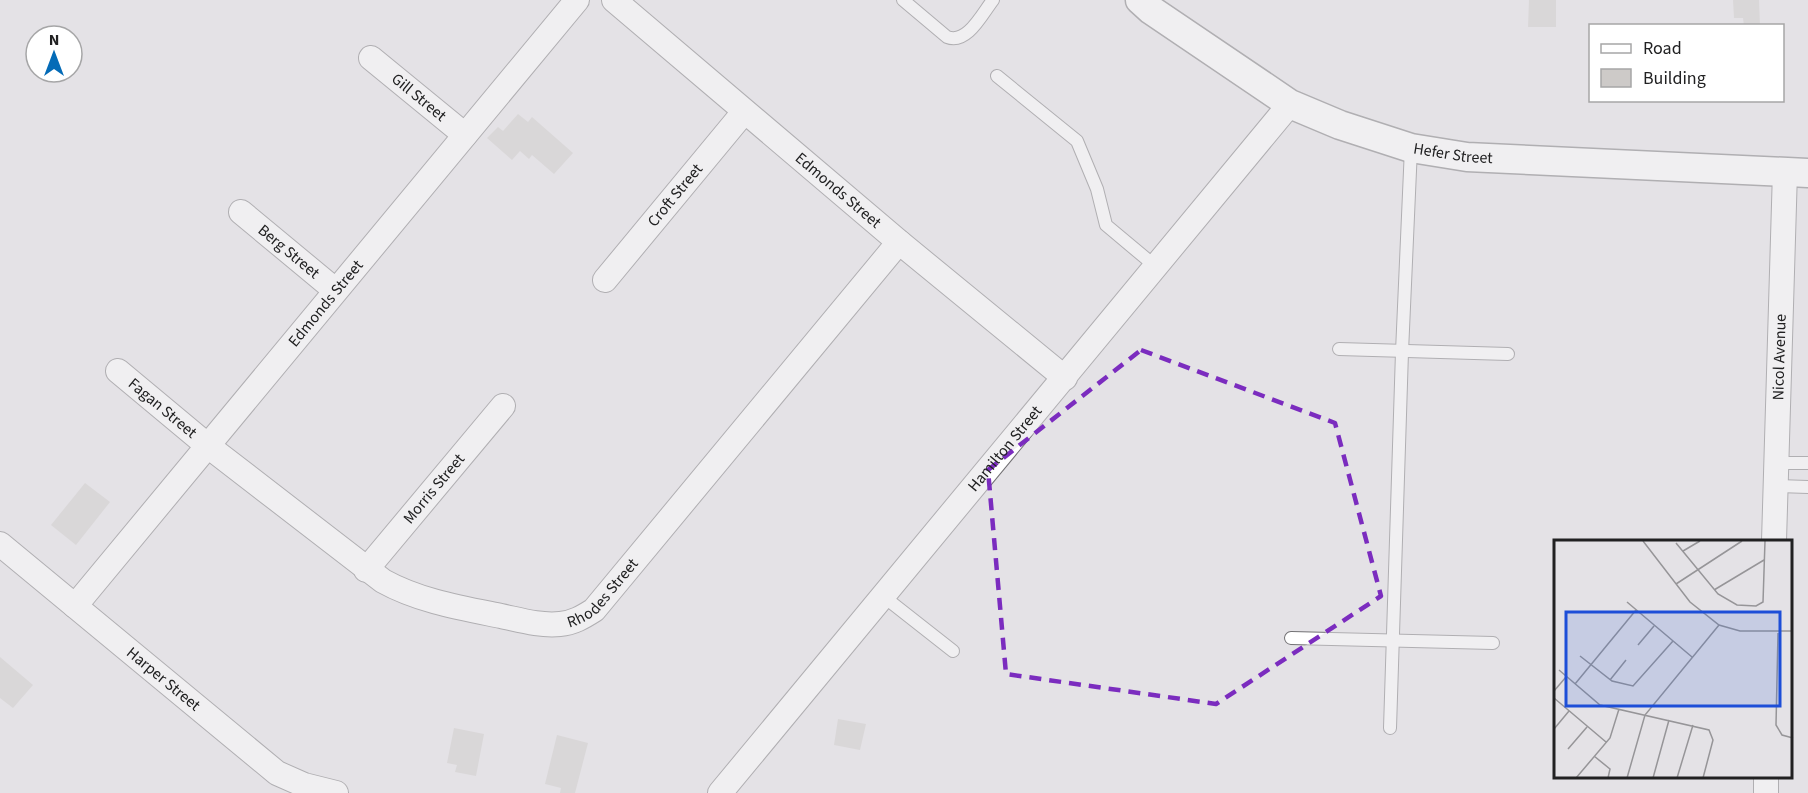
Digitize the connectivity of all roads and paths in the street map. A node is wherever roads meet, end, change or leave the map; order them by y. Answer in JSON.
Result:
{"nodes":[{"id":1,"x":576,"y":0,"type":"edge"},
{"id":2,"x":614,"y":0,"type":"edge"},
{"id":3,"x":903,"y":0,"type":"edge"},
{"id":4,"x":993,"y":0,"type":"edge"},
{"id":5,"x":1140,"y":0,"type":"edge"},
{"id":6,"x":371,"y":58,"type":"dead end"},
{"id":7,"x":997,"y":76,"type":"dead end"},
{"id":8,"x":1290,"y":104,"type":"junction"},
{"id":9,"x":744,"y":112,"type":"junction"},
{"id":10,"x":465,"y":135,"type":"junction"},
{"id":11,"x":1411,"y":148,"type":"junction"},
{"id":12,"x":1796,"y":172,"type":"edge"},
{"id":13,"x":241,"y":212,"type":"dead end"},
{"id":14,"x":899,"y":242,"type":"junction"},
{"id":15,"x":1155,"y":266,"type":"junction"},
{"id":16,"x":605,"y":280,"type":"dead end"},
{"id":17,"x":335,"y":290,"type":"junction"},
{"id":18,"x":1339,"y":350,"type":"dead end"},
{"id":19,"x":1402,"y":352,"type":"junction"},
{"id":20,"x":1508,"y":354,"type":"dead end"},
{"id":21,"x":118,"y":371,"type":"dead end"},
{"id":22,"x":1065,"y":378,"type":"junction"},
{"id":23,"x":503,"y":406,"type":"dead end"},
{"id":24,"x":208,"y":446,"type":"junction"},
{"id":25,"x":1808,"y":464,"type":"edge"},
{"id":26,"x":1776,"y":475,"type":"junction"},
{"id":27,"x":1808,"y":487,"type":"edge"},
{"id":28,"x":1774,"y":540,"type":"edge"},
{"id":29,"x":0,"y":544,"type":"edge"},
{"id":30,"x":366,"y":570,"type":"junction"},
{"id":31,"x":883,"y":596,"type":"junction"},
{"id":32,"x":75,"y":606,"type":"junction"},
{"id":33,"x":1291,"y":638,"type":"dead end"},
{"id":34,"x":1394,"y":640,"type":"junction"},
{"id":35,"x":1493,"y":643,"type":"dead end"},
{"id":36,"x":953,"y":651,"type":"dead end"},
{"id":37,"x":1390,"y":728,"type":"dead end"},
{"id":38,"x":1767,"y":778,"type":"edge"},
{"id":39,"x":336,"y":793,"type":"edge"},
{"id":40,"x":720,"y":793,"type":"edge"},
{"id":41,"x":1766,"y":793,"type":"edge"}],
"edges":[{"from":1,"to":10,"type":"street","name":"Edmonds Street"},
{"from":2,"to":9,"type":"street","name":"Edmonds Street"},
{"from":3,"to":4,"type":"lane"},
{"from":5,"to":8,"type":"street","name":"Hefer Street"},
{"from":6,"to":10,"type":"street","name":"Gill Street"},
{"from":7,"to":15,"type":"lane"},
{"from":8,"to":11,"type":"street","name":"Hefer Street"},
{"from":8,"to":15,"type":"street","name":"Hamilton Street"},
{"from":9,"to":14,"type":"street","name":"Edmonds Street"},
{"from":9,"to":16,"type":"street","name":"Croft Street"},
{"from":10,"to":17,"type":"street","name":"Edmonds Street"},
{"from":11,"to":12,"type":"street","name":"Hefer Street"},
{"from":11,"to":19,"type":"lane"},
{"from":12,"to":26,"type":"street","name":"Nicol Avenue"},
{"from":13,"to":17,"type":"street","name":"Berg Street"},
{"from":14,"to":22,"type":"street","name":"Edmonds Street"},
{"from":14,"to":30,"type":"street","name":"Rhodes Street"},
{"from":15,"to":22,"type":"street","name":"Hamilton Street"},
{"from":17,"to":24,"type":"street","name":"Edmonds Street"},
{"from":18,"to":19,"type":"lane"},
{"from":19,"to":20,"type":"lane"},
{"from":19,"to":34,"type":"lane"},
{"from":21,"to":24,"type":"street","name":"Fagan Street"},
{"from":22,"to":31,"type":"street","name":"Hamilton Street"},
{"from":23,"to":30,"type":"street","name":"Morris Street"},
{"from":24,"to":30,"type":"street","name":"Rhodes Street"},
{"from":24,"to":32,"type":"street","name":"Edmonds Street"},
{"from":25,"to":26,"type":"lane"},
{"from":26,"to":27,"type":"lane"},
{"from":26,"to":28,"type":"street","name":"Nicol Avenue"},
{"from":29,"to":32,"type":"street","name":"Harper Street"},
{"from":31,"to":36,"type":"lane"},
{"from":31,"to":40,"type":"street","name":"Hamilton Street"},
{"from":32,"to":39,"type":"street","name":"Harper Street"},
{"from":33,"to":34,"type":"lane"},
{"from":34,"to":35,"type":"lane"},
{"from":34,"to":37,"type":"lane"},
{"from":38,"to":41,"type":"street"}]}
